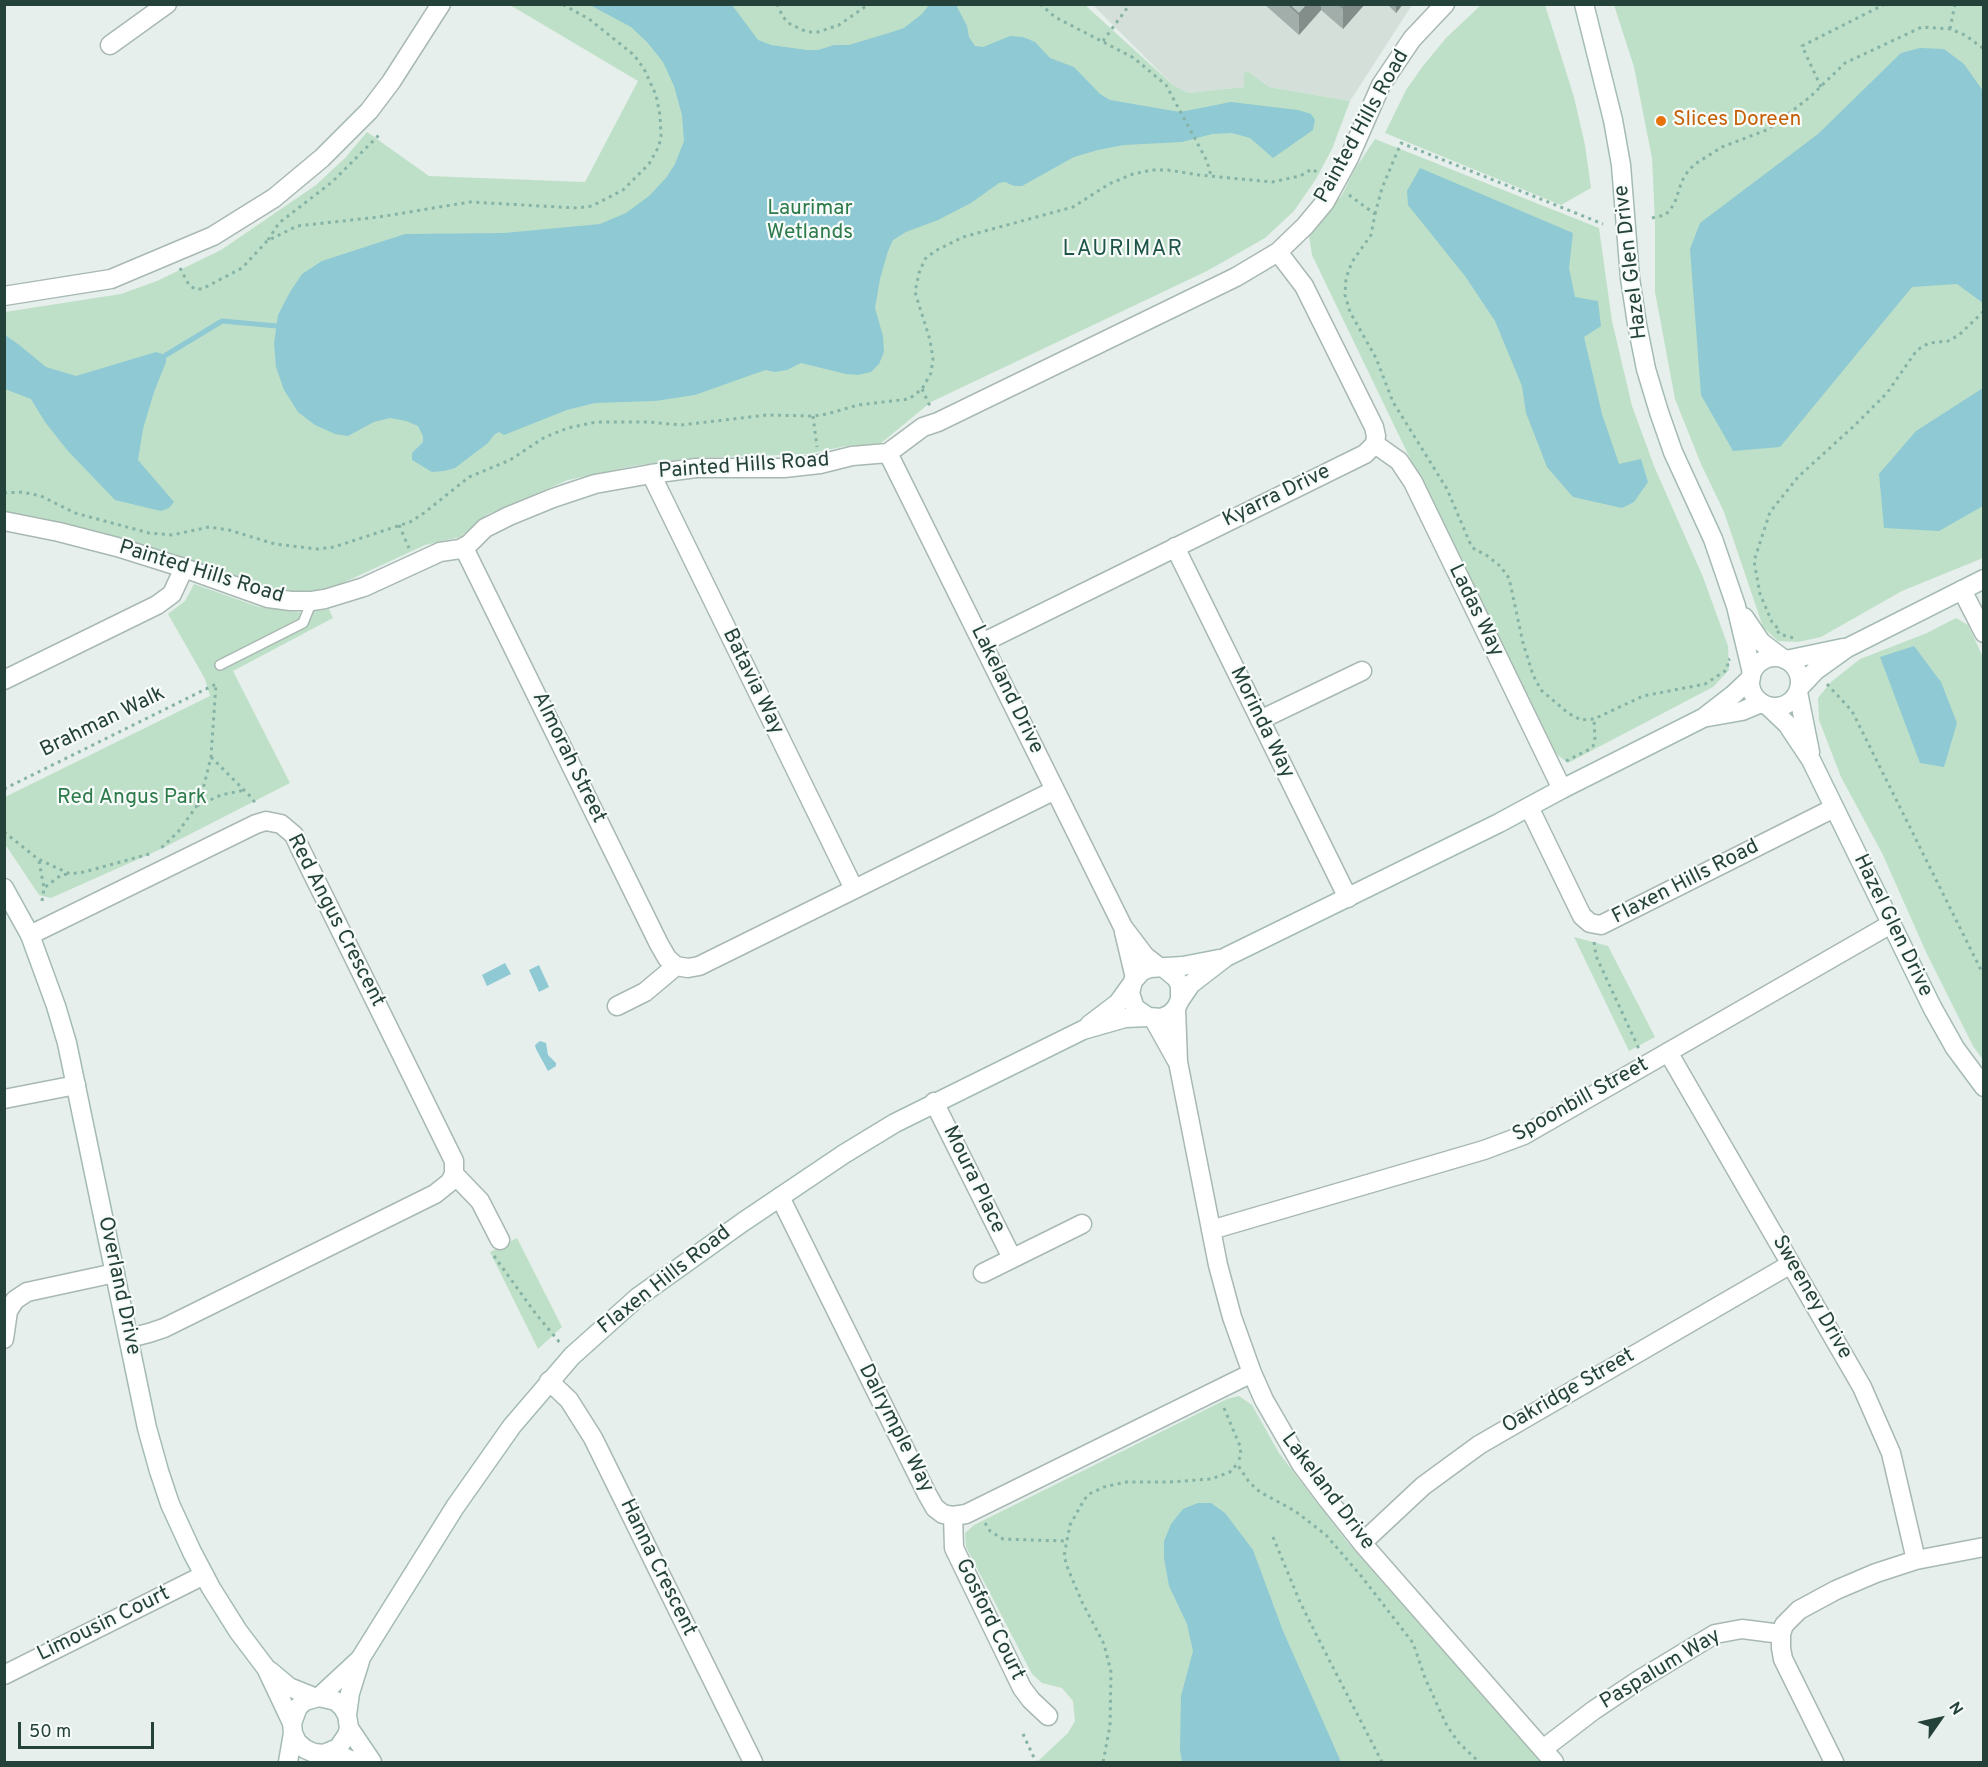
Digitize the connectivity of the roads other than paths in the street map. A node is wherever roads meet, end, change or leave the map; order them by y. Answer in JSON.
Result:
{"nodes":[{"id":1,"x":167,"y":4,"type":"edge"},
{"id":2,"x":441,"y":4,"type":"edge"},
{"id":3,"x":1445,"y":4,"type":"edge"},
{"id":4,"x":1570,"y":4,"type":"edge"},
{"id":5,"x":1584,"y":4,"type":"edge"},
{"id":6,"x":110,"y":45,"type":"dead end"},
{"id":7,"x":1594,"y":48,"type":"junction"},
{"id":8,"x":1278,"y":252,"type":"junction"},
{"id":9,"x":4,"y":296,"type":"edge"},
{"id":10,"x":1375,"y":444,"type":"junction"},
{"id":11,"x":888,"y":453,"type":"junction"},
{"id":12,"x":651,"y":474,"type":"junction"},
{"id":13,"x":4,"y":521,"type":"edge"},
{"id":14,"x":1175,"y":547,"type":"junction"},
{"id":15,"x":464,"y":548,"type":"junction"},
{"id":16,"x":184,"y":568,"type":"junction"},
{"id":17,"x":1983,"y":579,"type":"edge"},
{"id":18,"x":1962,"y":590,"type":"junction"},
{"id":19,"x":312,"y":601,"type":"junction"},
{"id":20,"x":1983,"y":633,"type":"edge"},
{"id":21,"x":982,"y":643,"type":"junction"},
{"id":22,"x":1855,"y":644,"type":"junction"},
{"id":23,"x":1754,"y":646,"type":"junction"},
{"id":24,"x":1784,"y":659,"type":"junction"},
{"id":25,"x":220,"y":665,"type":"dead end"},
{"id":26,"x":1362,"y":671,"type":"dead end"},
{"id":27,"x":1751,"y":676,"type":"junction"},
{"id":28,"x":4,"y":680,"type":"edge"},
{"id":29,"x":1799,"y":689,"type":"junction"},
{"id":30,"x":1765,"y":705,"type":"junction"},
{"id":31,"x":1703,"y":718,"type":"junction"},
{"id":32,"x":1260,"y":720,"type":"junction"},
{"id":33,"x":1811,"y":760,"type":"junction"},
{"id":34,"x":1562,"y":789,"type":"junction"},
{"id":35,"x":1055,"y":790,"type":"junction"},
{"id":36,"x":1529,"y":807,"type":"junction"},
{"id":37,"x":1834,"y":808,"type":"junction"},
{"id":38,"x":4,"y":888,"type":"edge"},
{"id":39,"x":855,"y":889,"type":"junction"},
{"id":40,"x":1348,"y":898,"type":"junction"},
{"id":41,"x":1891,"y":924,"type":"junction"},
{"id":42,"x":1123,"y":927,"type":"junction"},
{"id":43,"x":30,"y":935,"type":"junction"},
{"id":44,"x":1226,"y":957,"type":"junction"},
{"id":45,"x":676,"y":966,"type":"junction"},
{"id":46,"x":1161,"y":968,"type":"junction"},
{"id":47,"x":1133,"y":981,"type":"junction"},
{"id":48,"x":1178,"y":1004,"type":"junction"},
{"id":49,"x":617,"y":1005,"type":"dead end"},
{"id":50,"x":1150,"y":1018,"type":"junction"},
{"id":51,"x":1083,"y":1030,"type":"junction"},
{"id":52,"x":1668,"y":1052,"type":"junction"},
{"id":53,"x":1178,"y":1062,"type":"junction"},
{"id":54,"x":76,"y":1085,"type":"junction"},
{"id":55,"x":1983,"y":1087,"type":"edge"},
{"id":56,"x":4,"y":1100,"type":"edge"},
{"id":57,"x":934,"y":1102,"type":"junction"},
{"id":58,"x":454,"y":1174,"type":"junction"},
{"id":59,"x":780,"y":1197,"type":"junction"},
{"id":60,"x":1082,"y":1224,"type":"dead end"},
{"id":61,"x":1211,"y":1230,"type":"junction"},
{"id":62,"x":496,"y":1246,"type":"road end"},
{"id":63,"x":1012,"y":1258,"type":"junction"},
{"id":64,"x":1791,"y":1264,"type":"junction"},
{"id":65,"x":115,"y":1272,"type":"junction"},
{"id":66,"x":983,"y":1273,"type":"dead end"},
{"id":67,"x":129,"y":1338,"type":"junction"},
{"id":68,"x":4,"y":1339,"type":"edge"},
{"id":69,"x":1252,"y":1373,"type":"junction"},
{"id":70,"x":549,"y":1381,"type":"junction"},
{"id":71,"x":953,"y":1516,"type":"junction"},
{"id":72,"x":1362,"y":1543,"type":"junction"},
{"id":73,"x":1983,"y":1547,"type":"edge"},
{"id":74,"x":1916,"y":1560,"type":"junction"},
{"id":75,"x":204,"y":1575,"type":"junction"},
{"id":76,"x":1781,"y":1634,"type":"junction"},
{"id":77,"x":360,"y":1659,"type":"junction"},
{"id":78,"x":266,"y":1668,"type":"junction"},
{"id":79,"x":4,"y":1675,"type":"edge"},
{"id":80,"x":316,"y":1697,"type":"junction"},
{"id":81,"x":1048,"y":1716,"type":"dead end"},
{"id":82,"x":348,"y":1722,"type":"junction"},
{"id":83,"x":292,"y":1728,"type":"junction"},
{"id":84,"x":321,"y":1756,"type":"edge"},
{"id":85,"x":1549,"y":1756,"type":"edge"},
{"id":86,"x":288,"y":1762,"type":"edge"},
{"id":87,"x":356,"y":1762,"type":"edge"},
{"id":88,"x":372,"y":1762,"type":"edge"},
{"id":89,"x":753,"y":1762,"type":"edge"},
{"id":90,"x":1834,"y":1762,"type":"edge"}],
"edges":[{"from":1,"to":6,"type":"street"},
{"from":2,"to":9,"type":"street"},
{"from":3,"to":8,"type":"street","name":"Painted Hills Road"},
{"from":4,"to":7,"type":"street","name":"Hazel Glen Drive"},
{"from":5,"to":7,"type":"street","name":"Hazel Glen Drive"},
{"from":7,"to":23,"type":"street","name":"Hazel Glen Drive"},
{"from":8,"to":10,"type":"street"},
{"from":8,"to":11,"type":"street","name":"Painted Hills Road"},
{"from":10,"to":14,"type":"street","name":"Kyarra Drive"},
{"from":10,"to":34,"type":"street","name":"Ladas Way"},
{"from":11,"to":12,"type":"street","name":"Painted Hills Road"},
{"from":11,"to":21,"type":"street","name":"Lakeland Drive"},
{"from":12,"to":15,"type":"street","name":"Painted Hills Road"},
{"from":12,"to":39,"type":"street","name":"Batavia Way"},
{"from":13,"to":16,"type":"street","name":"Painted Hills Road"},
{"from":14,"to":21,"type":"street","name":"Kyarra Drive"},
{"from":14,"to":32,"type":"street","name":"Morinda Way"},
{"from":15,"to":19,"type":"street","name":"Painted Hills Road"},
{"from":15,"to":45,"type":"street","name":"Almorah Street"},
{"from":16,"to":19,"type":"street","name":"Painted Hills Road"},
{"from":16,"to":28,"type":"street"},
{"from":17,"to":18,"type":"street"},
{"from":18,"to":20,"type":"street"},
{"from":18,"to":22,"type":"street"},
{"from":19,"to":25,"type":"lane"},
{"from":21,"to":35,"type":"street","name":"Lakeland Drive"},
{"from":22,"to":24,"type":"street"},
{"from":22,"to":29,"type":"street"},
{"from":23,"to":24,"type":"street","name":"Hazel Glen Drive"},
{"from":23,"to":27,"type":"street","name":"Hazel Glen Drive"},
{"from":24,"to":27,"type":"street"},
{"from":24,"to":29,"type":"street"},
{"from":26,"to":32,"type":"street"},
{"from":27,"to":30,"type":"street"},
{"from":27,"to":31,"type":"street"},
{"from":29,"to":30,"type":"street"},
{"from":29,"to":33,"type":"street","name":"Hazel Glen Drive"},
{"from":30,"to":31,"type":"street"},
{"from":30,"to":33,"type":"street","name":"Hazel Glen Drive"},
{"from":31,"to":34,"type":"street"},
{"from":32,"to":40,"type":"street","name":"Morinda Way"},
{"from":33,"to":37,"type":"street","name":"Hazel Glen Drive"},
{"from":34,"to":36,"type":"street"},
{"from":35,"to":39,"type":"street"},
{"from":35,"to":42,"type":"street","name":"Lakeland Drive"},
{"from":36,"to":37,"type":"street","name":"Flaxen Hills Road"},
{"from":36,"to":40,"type":"street"},
{"from":37,"to":41,"type":"street","name":"Hazel Glen Drive"},
{"from":38,"to":43,"type":"street","name":"Overland Drive"},
{"from":39,"to":45,"type":"street"},
{"from":40,"to":44,"type":"street"},
{"from":41,"to":52,"type":"street","name":"Spoonbill Street"},
{"from":41,"to":55,"type":"street","name":"Hazel Glen Drive"},
{"from":42,"to":46,"type":"street","name":"Lakeland Drive"},
{"from":42,"to":47,"type":"street","name":"Lakeland Drive"},
{"from":43,"to":54,"type":"street","name":"Overland Drive"},
{"from":43,"to":58,"type":"street","name":"Red Angus Crescent"},
{"from":44,"to":46,"type":"street"},
{"from":44,"to":48,"type":"street"},
{"from":45,"to":49,"type":"street"},
{"from":46,"to":47,"type":"street"},
{"from":46,"to":48,"type":"street"},
{"from":47,"to":50,"type":"street"},
{"from":47,"to":51,"type":"street","name":"Flaxen Hills Road"},
{"from":48,"to":50,"type":"street"},
{"from":48,"to":53,"type":"street","name":"Lakeland Drive"},
{"from":50,"to":51,"type":"street","name":"Flaxen Hills Road"},
{"from":50,"to":53,"type":"street","name":"Lakeland Drive"},
{"from":51,"to":57,"type":"street","name":"Flaxen Hills Road"},
{"from":52,"to":61,"type":"street","name":"Spoonbill Street"},
{"from":52,"to":64,"type":"street","name":"Sweeney Drive"},
{"from":53,"to":61,"type":"street","name":"Lakeland Drive"},
{"from":54,"to":56,"type":"street"},
{"from":54,"to":65,"type":"street","name":"Overland Drive"},
{"from":57,"to":59,"type":"street","name":"Flaxen Hills Road"},
{"from":57,"to":63,"type":"street","name":"Moura Place"},
{"from":58,"to":62,"type":"street"},
{"from":58,"to":67,"type":"street"},
{"from":59,"to":70,"type":"street","name":"Flaxen Hills Road"},
{"from":59,"to":71,"type":"street","name":"Dalrymple Way"},
{"from":60,"to":63,"type":"street","name":"Moura Place"},
{"from":61,"to":69,"type":"street","name":"Lakeland Drive"},
{"from":63,"to":66,"type":"street","name":"Moura Place"},
{"from":64,"to":72,"type":"street","name":"Oakridge Street"},
{"from":64,"to":74,"type":"street","name":"Sweeney Drive"},
{"from":65,"to":67,"type":"street","name":"Overland Drive"},
{"from":65,"to":68,"type":"street"},
{"from":67,"to":75,"type":"street","name":"Overland Drive"},
{"from":69,"to":71,"type":"street"},
{"from":69,"to":72,"type":"street","name":"Lakeland Drive"},
{"from":70,"to":77,"type":"street","name":"Flaxen Hills Road"},
{"from":70,"to":89,"type":"street","name":"Hanna Crescent"},
{"from":71,"to":81,"type":"street","name":"Gosford Court"},
{"from":72,"to":85,"type":"street","name":"Lakeland Drive"},
{"from":73,"to":74,"type":"street"},
{"from":74,"to":76,"type":"street"},
{"from":75,"to":78,"type":"street","name":"Overland Drive"},
{"from":75,"to":79,"type":"street","name":"Limousin Court"},
{"from":76,"to":85,"type":"street","name":"Paspalum Way"},
{"from":76,"to":90,"type":"street"},
{"from":77,"to":80,"type":"street","name":"Flaxen Hills Road"},
{"from":77,"to":82,"type":"street","name":"Flaxen Hills Road"},
{"from":78,"to":80,"type":"street","name":"Overland Drive"},
{"from":78,"to":83,"type":"street","name":"Overland Drive"},
{"from":80,"to":82,"type":"street"},
{"from":80,"to":83,"type":"street"},
{"from":82,"to":84,"type":"street"},
{"from":82,"to":88,"type":"street"},
{"from":83,"to":84,"type":"street"},
{"from":83,"to":86,"type":"street"},
{"from":84,"to":87,"type":"street"}]}
